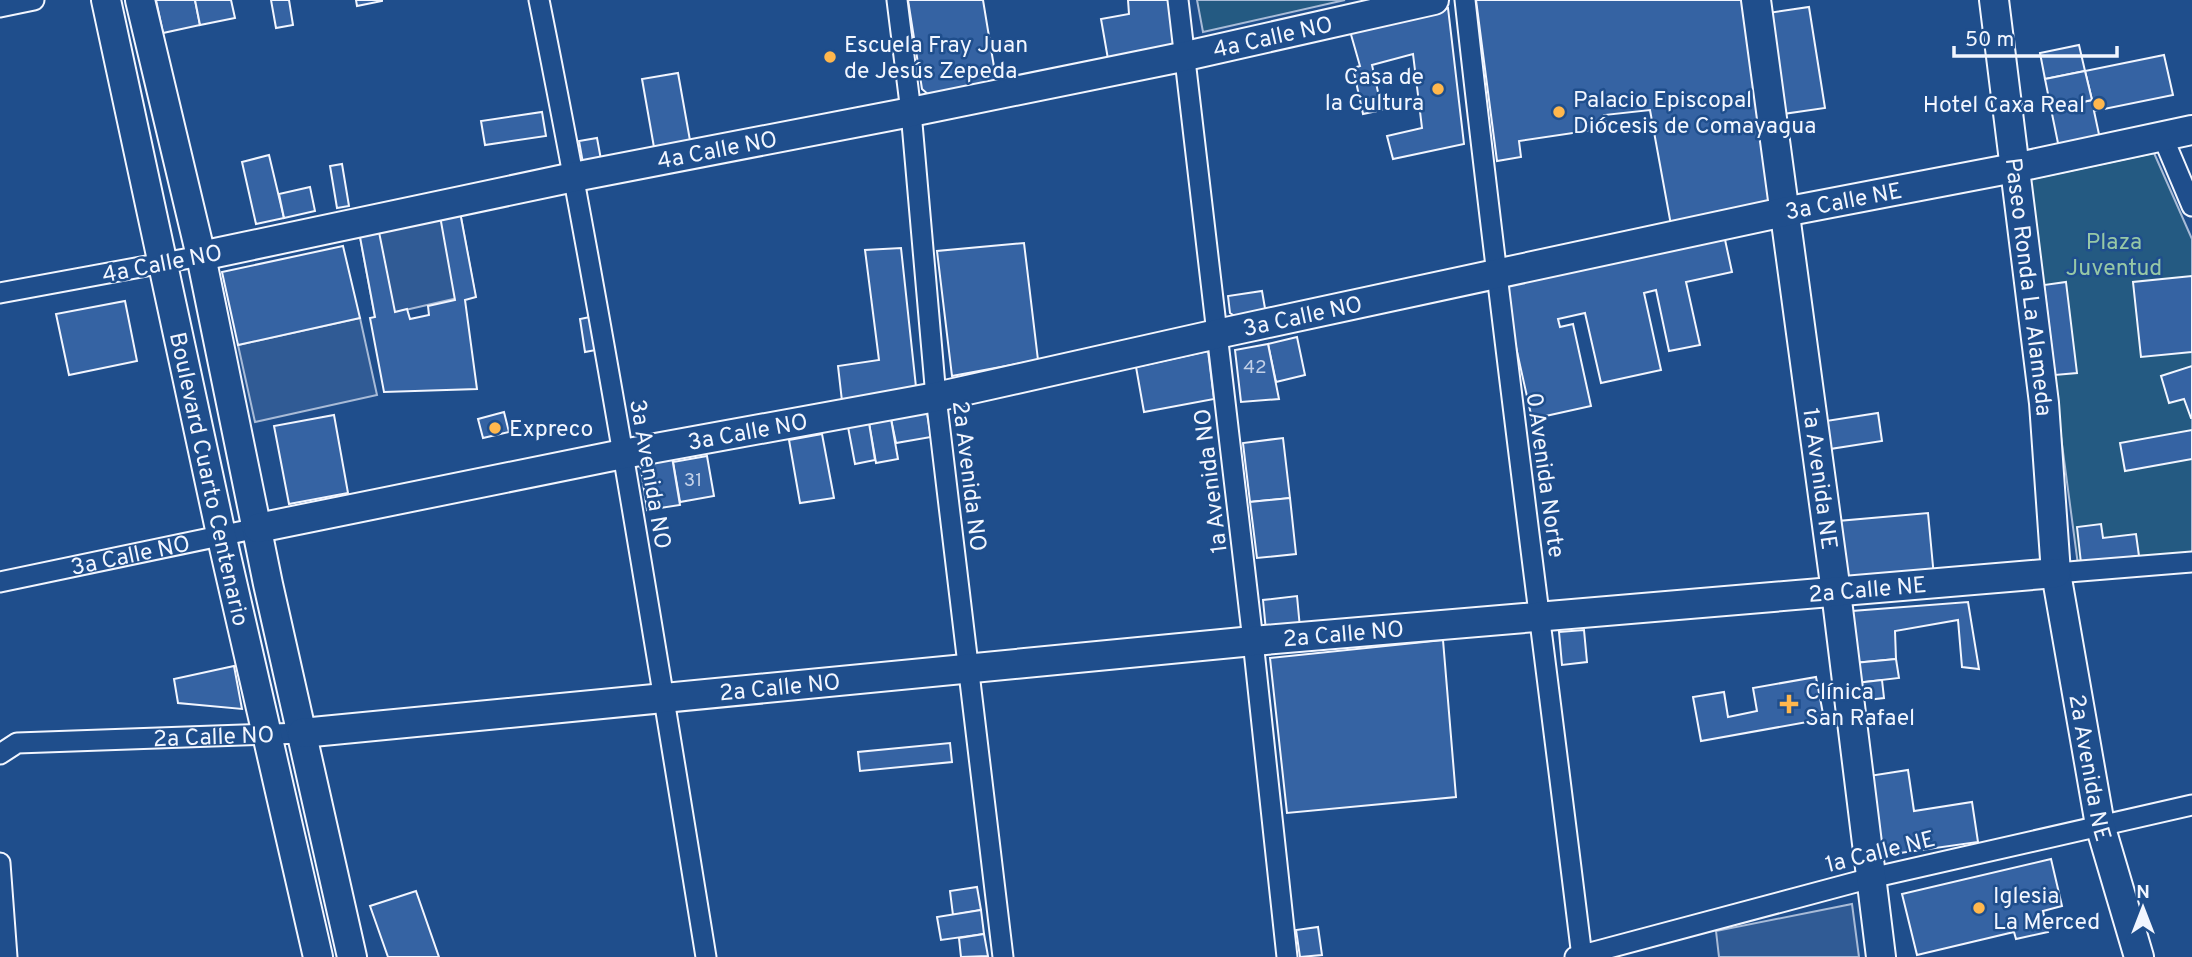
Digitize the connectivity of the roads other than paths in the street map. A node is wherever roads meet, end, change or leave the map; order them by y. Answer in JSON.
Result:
{"nodes":[{"id":1,"x":34,"y":0,"type":"edge"},
{"id":2,"x":106,"y":0,"type":"edge"},
{"id":3,"x":141,"y":0,"type":"edge"},
{"id":4,"x":539,"y":0,"type":"edge"},
{"id":5,"x":897,"y":0,"type":"edge"},
{"id":6,"x":1178,"y":0,"type":"edge"},
{"id":7,"x":1434,"y":0,"type":"edge"},
{"id":8,"x":1465,"y":0,"type":"edge"},
{"id":9,"x":1756,"y":0,"type":"edge"},
{"id":10,"x":1994,"y":0,"type":"edge"},
{"id":11,"x":0,"y":7,"type":"edge"},
{"id":12,"x":1185,"y":56,"type":"junction"},
{"id":13,"x":911,"y":112,"type":"junction"},
{"id":14,"x":2192,"y":130,"type":"edge"},
{"id":15,"x":2162,"y":135,"type":"junction"},
{"id":16,"x":2014,"y":168,"type":"junction"},
{"id":17,"x":575,"y":177,"type":"junction"},
{"id":18,"x":2192,"y":206,"type":"edge"},
{"id":19,"x":1784,"y":212,"type":"junction"},
{"id":20,"x":201,"y":256,"type":"junction"},
{"id":21,"x":163,"y":263,"type":"junction"},
{"id":22,"x":1495,"y":274,"type":"junction"},
{"id":23,"x":0,"y":293,"type":"edge"},
{"id":24,"x":1217,"y":334,"type":"junction"},
{"id":25,"x":936,"y":397,"type":"junction"},
{"id":26,"x":623,"y":454,"type":"junction"},
{"id":27,"x":258,"y":528,"type":"junction"},
{"id":28,"x":221,"y":534,"type":"junction"},
{"id":29,"x":2192,"y":562,"type":"edge"},
{"id":30,"x":2056,"y":573,"type":"junction"},
{"id":31,"x":0,"y":582,"type":"edge"},
{"id":32,"x":1836,"y":592,"type":"junction"},
{"id":33,"x":1540,"y":616,"type":"junction"},
{"id":34,"x":1253,"y":641,"type":"junction"},
{"id":35,"x":970,"y":668,"type":"junction"},
{"id":36,"x":664,"y":698,"type":"junction"},
{"id":37,"x":302,"y":733,"type":"junction"},
{"id":38,"x":268,"y":735,"type":"junction"},
{"id":39,"x":0,"y":754,"type":"edge"},
{"id":40,"x":2192,"y":804,"type":"edge"},
{"id":41,"x":2100,"y":825,"type":"junction"},
{"id":42,"x":0,"y":863,"type":"edge"},
{"id":43,"x":1871,"y":877,"type":"junction"},
{"id":44,"x":2,"y":913,"type":"edge"},
{"id":45,"x":7,"y":957,"type":"edge"},
{"id":46,"x":318,"y":957,"type":"edge"},
{"id":47,"x":352,"y":957,"type":"edge"},
{"id":48,"x":706,"y":957,"type":"edge"},
{"id":49,"x":1003,"y":957,"type":"edge"},
{"id":50,"x":1287,"y":957,"type":"edge"},
{"id":51,"x":1579,"y":957,"type":"edge"},
{"id":52,"x":1881,"y":957,"type":"edge"},
{"id":53,"x":2139,"y":957,"type":"edge"}],
"edges":[{"from":1,"to":11,"type":"street"},
{"from":2,"to":21,"type":"street","name":"Boulevard Cuarto Centenario"},
{"from":3,"to":20,"type":"street","name":"Boulevard Cuarto Centenario"},
{"from":4,"to":17,"type":"street","name":"3a Avenida NO"},
{"from":5,"to":13,"type":"street","name":"2a Avenida NO"},
{"from":6,"to":12,"type":"street","name":"1a Avenida NO"},
{"from":7,"to":12,"type":"street","name":"4a Calle NO"},
{"from":8,"to":22,"type":"street","name":"0 Avenida Norte"},
{"from":9,"to":19,"type":"street","name":"1a Avenida NE"},
{"from":10,"to":16,"type":"street","name":"Paseo Ronda La Alameda"},
{"from":12,"to":13,"type":"street","name":"4a Calle NO"},
{"from":12,"to":24,"type":"street","name":"1a Avenida NO"},
{"from":13,"to":17,"type":"street","name":"4a Calle NO"},
{"from":13,"to":25,"type":"street","name":"2a Avenida NO"},
{"from":14,"to":15,"type":"street","name":"3a Calle NE"},
{"from":15,"to":16,"type":"street","name":"3a Calle NE"},
{"from":15,"to":18,"type":"street"},
{"from":16,"to":19,"type":"street","name":"3a Calle NE"},
{"from":16,"to":30,"type":"street","name":"Paseo Ronda La Alameda"},
{"from":17,"to":20,"type":"street","name":"4a Calle NO"},
{"from":17,"to":26,"type":"street","name":"3a Avenida NO"},
{"from":19,"to":22,"type":"street","name":"3a Calle NE"},
{"from":19,"to":32,"type":"street","name":"1a Avenida NE"},
{"from":20,"to":21,"type":"street","name":"4a Calle NO"},
{"from":20,"to":27,"type":"street","name":"Boulevard Cuarto Centenario"},
{"from":21,"to":23,"type":"street","name":"4a Calle NO"},
{"from":21,"to":28,"type":"street","name":"Boulevard Cuarto Centenario"},
{"from":22,"to":24,"type":"street","name":"3a Calle NO"},
{"from":22,"to":33,"type":"street","name":"0 Avenida Norte"},
{"from":24,"to":25,"type":"street","name":"3a Calle NO"},
{"from":24,"to":34,"type":"street","name":"1a Avenida NO"},
{"from":25,"to":26,"type":"street","name":"3a Calle NO"},
{"from":25,"to":35,"type":"street","name":"2a Avenida NO"},
{"from":26,"to":27,"type":"street","name":"3a Calle NO"},
{"from":26,"to":36,"type":"street","name":"3a Avenida NO"},
{"from":27,"to":28,"type":"street","name":"3a Calle NO"},
{"from":27,"to":37,"type":"street","name":"Boulevard Cuarto Centenario"},
{"from":28,"to":31,"type":"street","name":"3a Calle NO"},
{"from":28,"to":38,"type":"street","name":"Boulevard Cuarto Centenario"},
{"from":29,"to":30,"type":"street","name":"2a Calle NE"},
{"from":30,"to":32,"type":"street","name":"2a Calle NE"},
{"from":30,"to":41,"type":"street","name":"2a Avenida NE"},
{"from":32,"to":33,"type":"street","name":"2a Calle NE"},
{"from":32,"to":43,"type":"street","name":"1a Avenida NE"},
{"from":33,"to":34,"type":"street","name":"2a Calle NO"},
{"from":33,"to":51,"type":"street","name":"0 Avenida Norte"},
{"from":34,"to":35,"type":"street","name":"2a Calle NO"},
{"from":34,"to":50,"type":"street","name":"1a Avenida NO"},
{"from":35,"to":36,"type":"street","name":"2a Calle NO"},
{"from":35,"to":49,"type":"street","name":"2a Avenida NO"},
{"from":36,"to":37,"type":"street","name":"2a Calle NO"},
{"from":36,"to":48,"type":"street","name":"3a Avenida NO"},
{"from":37,"to":38,"type":"street","name":"2a Calle NO"},
{"from":37,"to":47,"type":"street","name":"Boulevard Cuarto Centenario"},
{"from":38,"to":39,"type":"street","name":"2a Calle NO"},
{"from":38,"to":46,"type":"street","name":"Boulevard Cuarto Centenario"},
{"from":40,"to":41,"type":"street","name":"1a Calle NE"},
{"from":41,"to":43,"type":"street","name":"1a Calle NE"},
{"from":41,"to":53,"type":"street","name":"2a Avenida NE"},
{"from":42,"to":44,"type":"street"},
{"from":43,"to":51,"type":"street","name":"1a Calle NE"},
{"from":43,"to":52,"type":"street","name":"1a Avenida NE"},
{"from":44,"to":45,"type":"street"}]}
